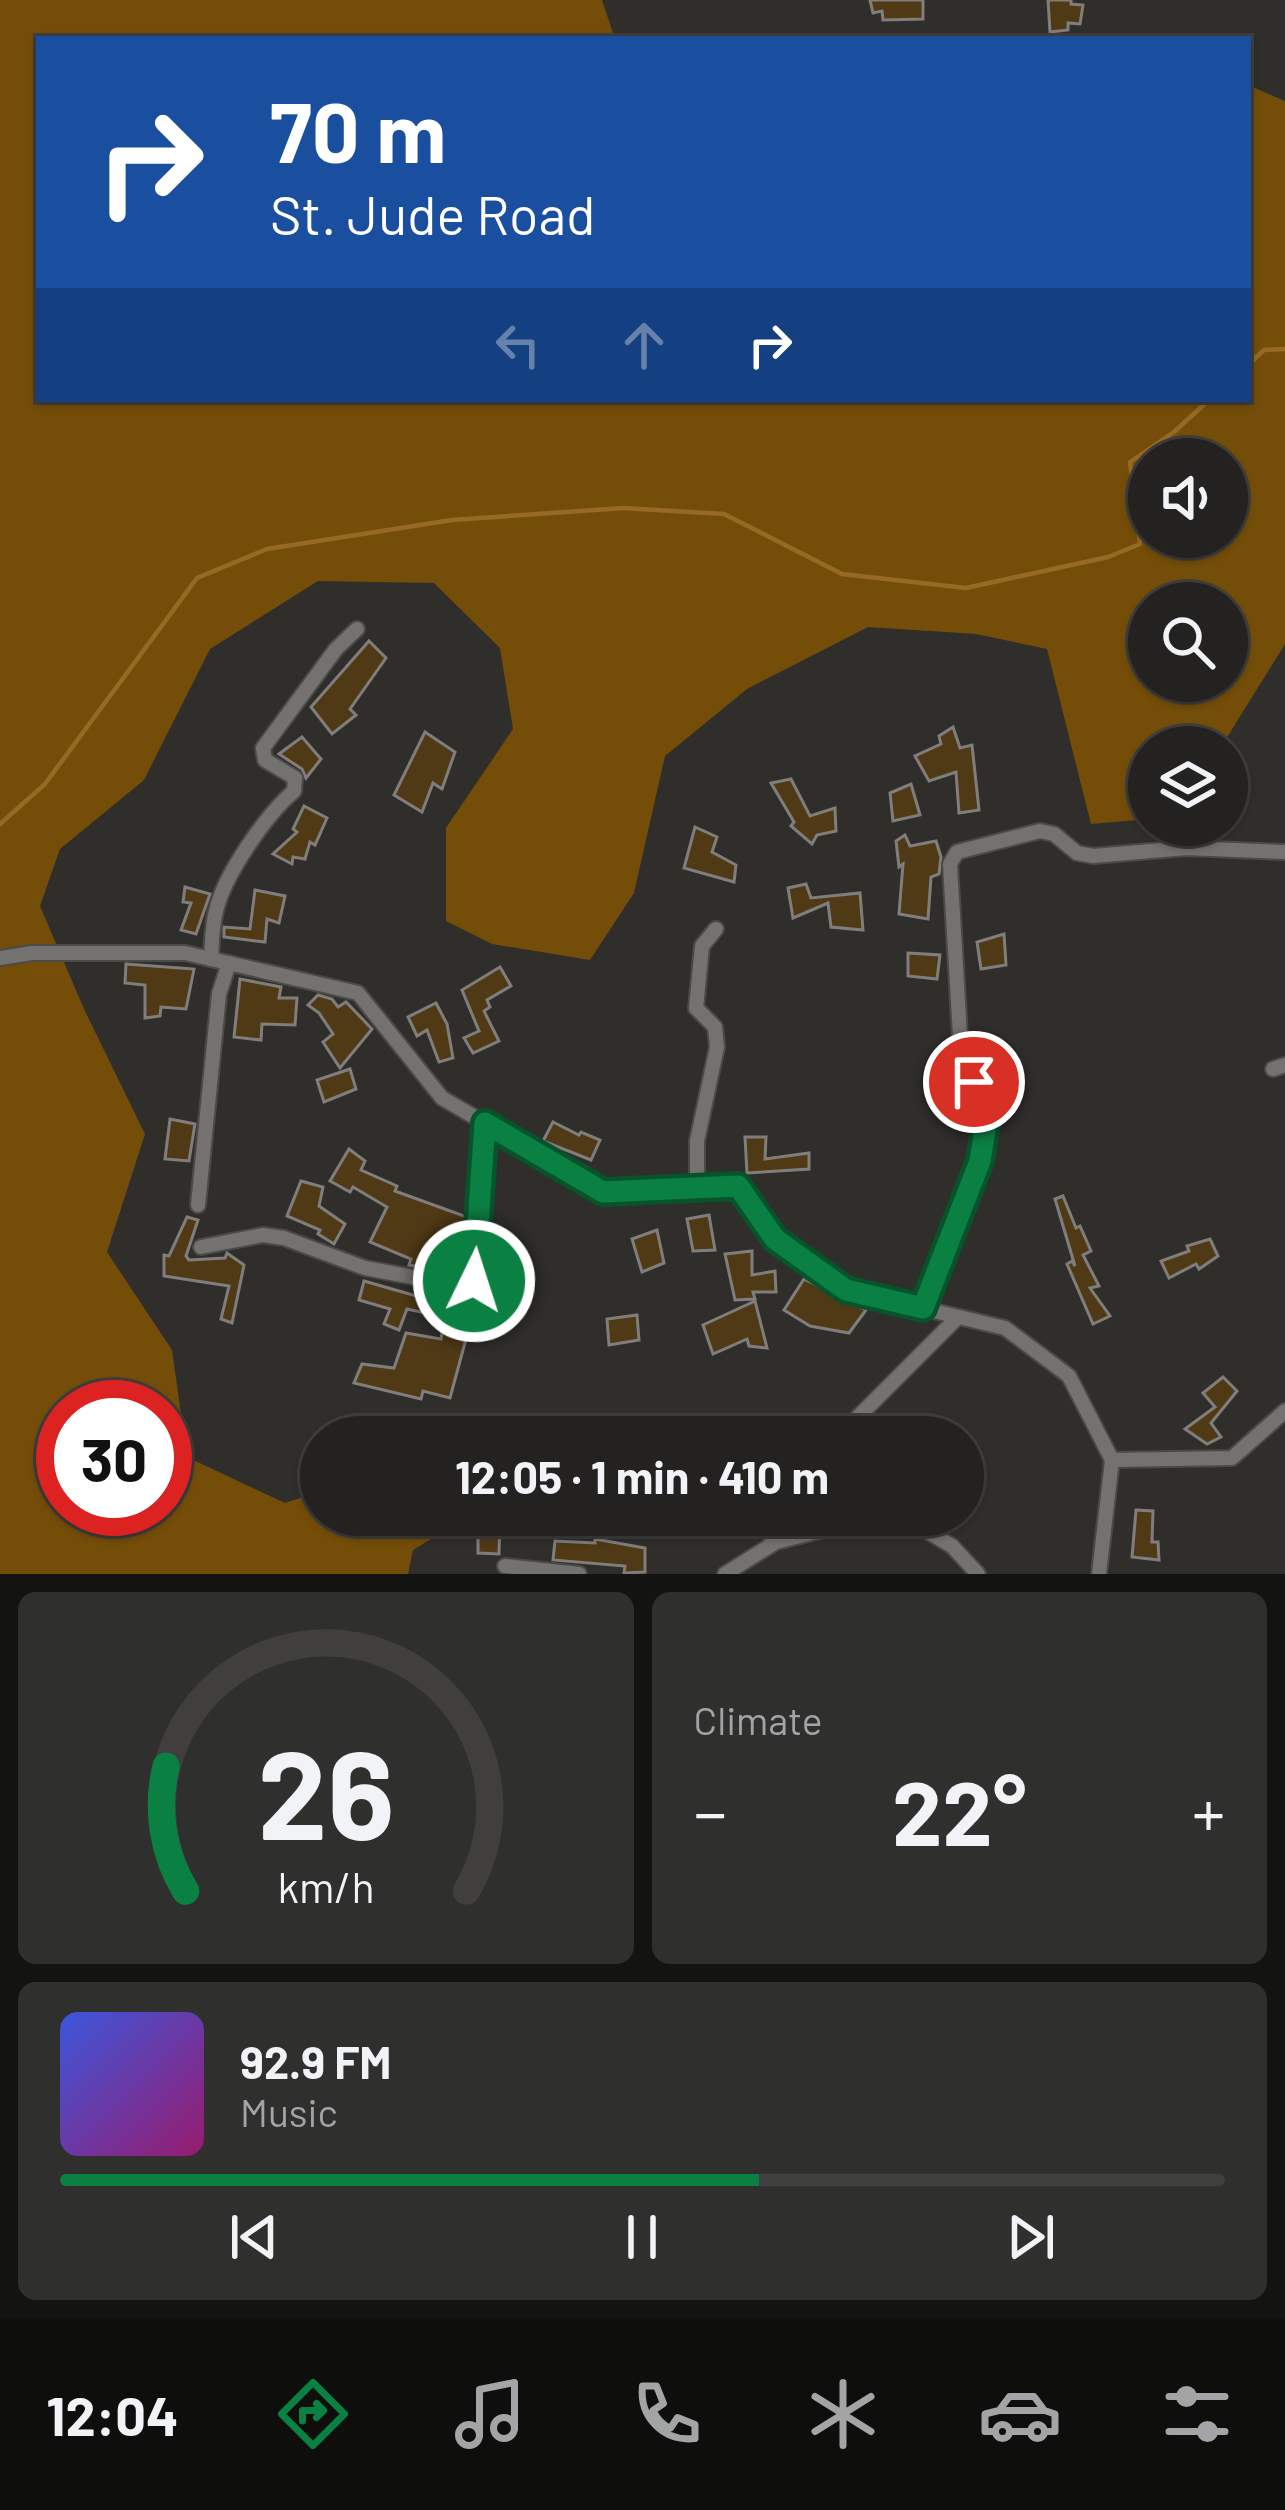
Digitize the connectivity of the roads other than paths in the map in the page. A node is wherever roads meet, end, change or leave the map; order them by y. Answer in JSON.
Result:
{"nodes":[{"id":1,"x":357,"y":629,"type":"dead end"},
{"id":2,"x":1285,"y":852,"type":"edge"},
{"id":3,"x":716,"y":929,"type":"dead end"},
{"id":4,"x":0,"y":958,"type":"edge"},
{"id":5,"x":211,"y":959,"type":"junction"},
{"id":6,"x":229,"y":963,"type":"junction"},
{"id":7,"x":485,"y":1123,"type":"junction"},
{"id":8,"x":697,"y":1188,"type":"junction"},
{"id":9,"x":198,"y":1204,"type":"dead end"},
{"id":10,"x":201,"y":1247,"type":"dead end"},
{"id":11,"x":923,"y":1308,"type":"junction"},
{"id":12,"x":958,"y":1317,"type":"junction"},
{"id":13,"x":1285,"y":1411,"type":"edge"},
{"id":14,"x":859,"y":1416,"type":"edge"},
{"id":15,"x":1112,"y":1460,"type":"junction"},
{"id":16,"x":771,"y":1536,"type":"edge"},
{"id":17,"x":776,"y":1542,"type":"junction"},
{"id":18,"x":505,"y":1566,"type":"dead end"},
{"id":19,"x":579,"y":1574,"type":"edge"},
{"id":20,"x":725,"y":1574,"type":"edge"},
{"id":21,"x":978,"y":1574,"type":"edge"},
{"id":22,"x":1099,"y":1574,"type":"edge"}],
"edges":[{"from":1,"to":5,"type":"street"},
{"from":2,"to":11,"type":"street"},
{"from":3,"to":8,"type":"street"},
{"from":4,"to":5,"type":"street"},
{"from":5,"to":6,"type":"street"},
{"from":6,"to":7,"type":"street"},
{"from":6,"to":9,"type":"street"},
{"from":7,"to":8,"type":"street"},
{"from":7,"to":10,"type":"street"},
{"from":8,"to":11,"type":"street"},
{"from":11,"to":12,"type":"street"},
{"from":12,"to":14,"type":"street"},
{"from":12,"to":15,"type":"street"},
{"from":13,"to":15,"type":"street"},
{"from":15,"to":22,"type":"street"},
{"from":16,"to":17,"type":"street"},
{"from":17,"to":20,"type":"street"},
{"from":17,"to":21,"type":"street"},
{"from":18,"to":19,"type":"street"}]}
